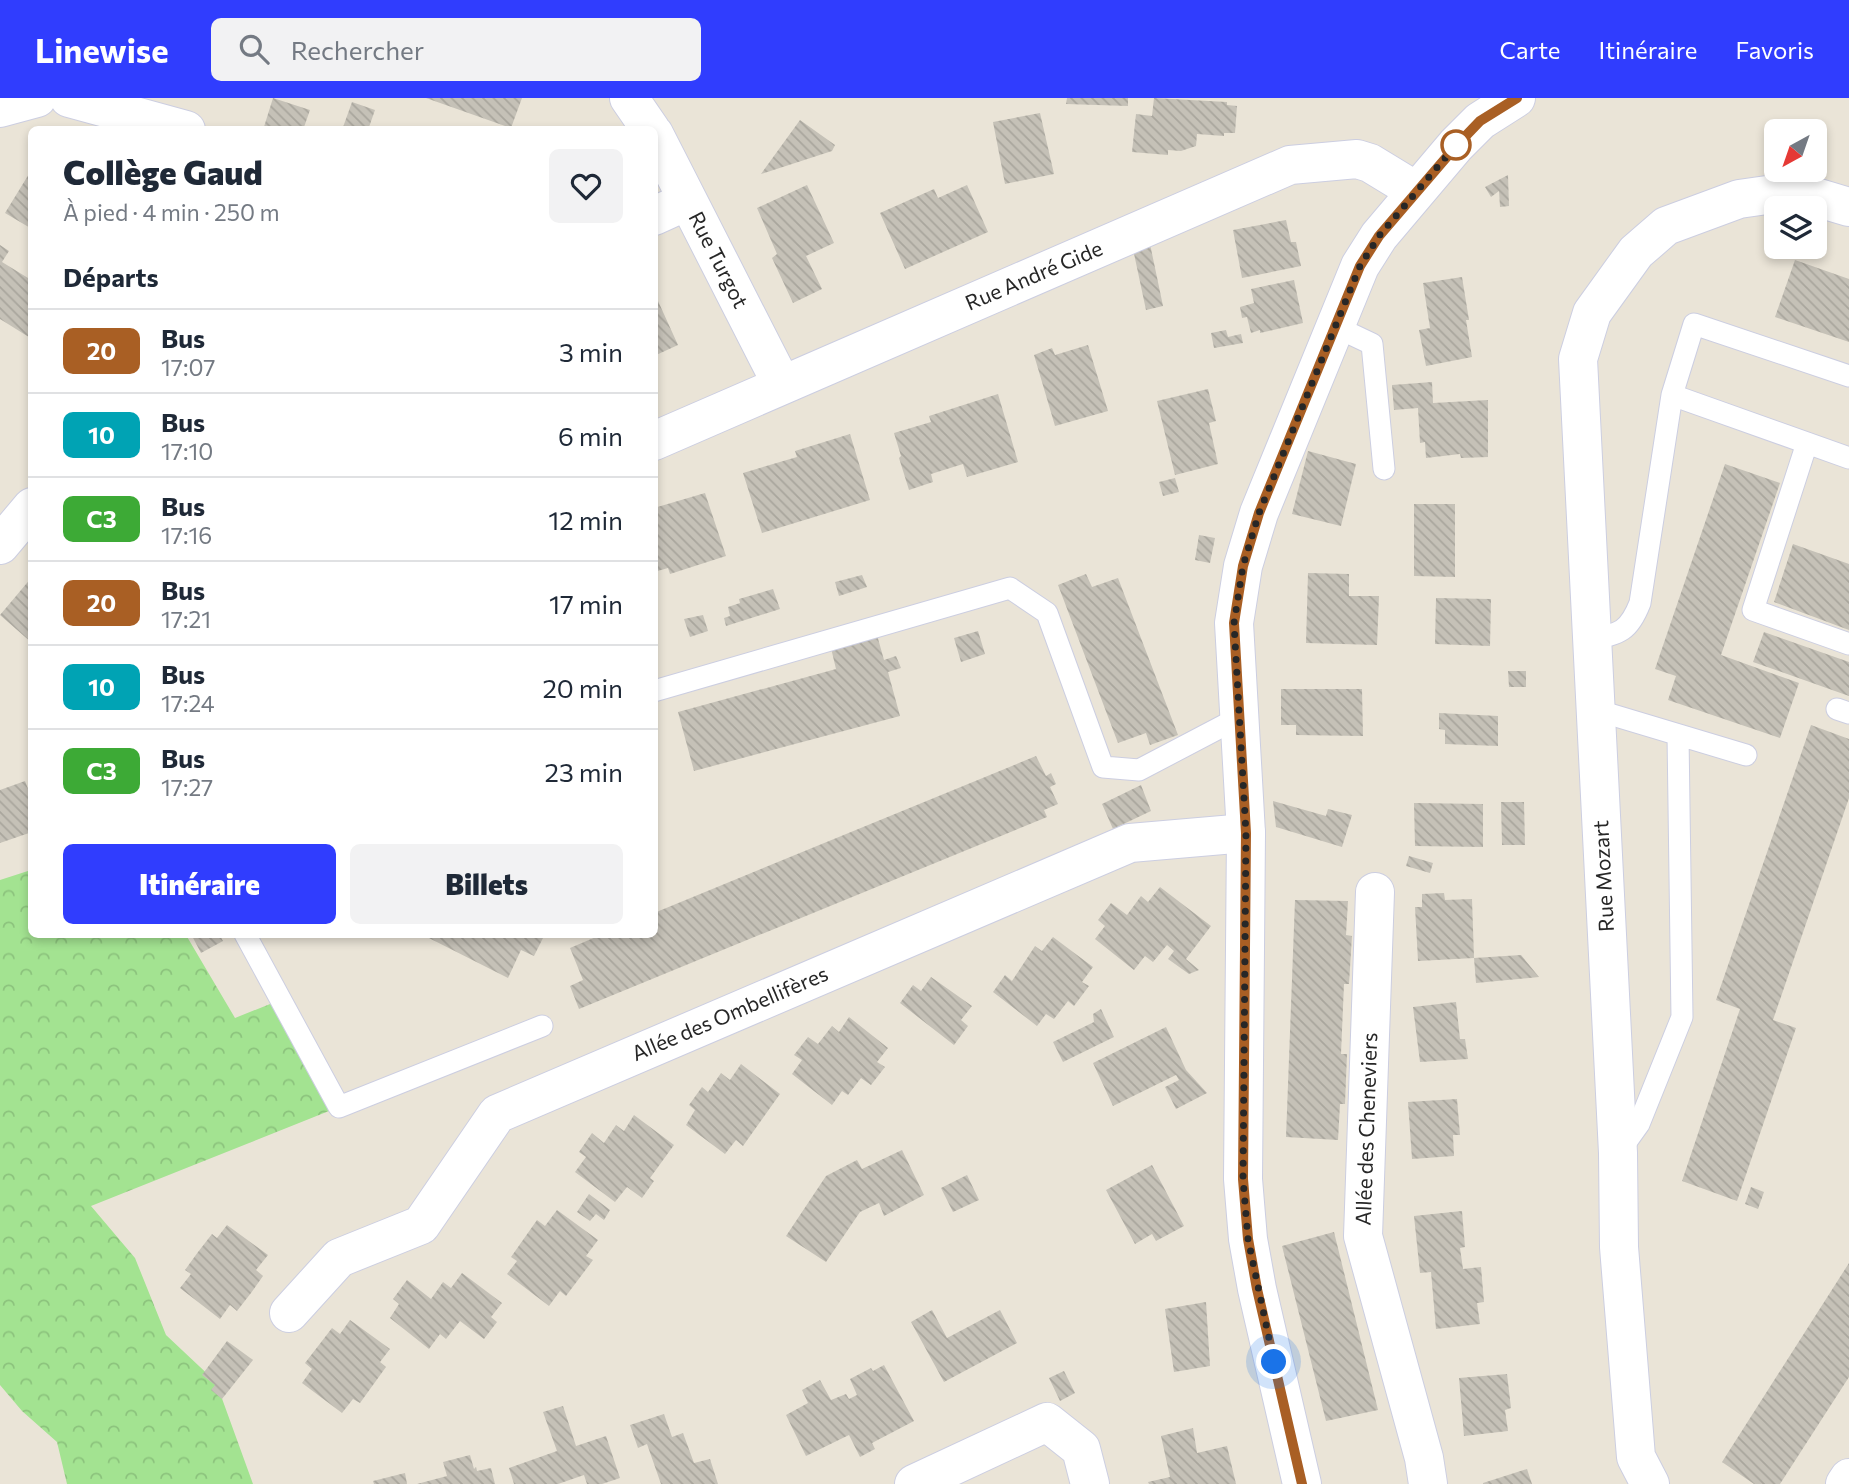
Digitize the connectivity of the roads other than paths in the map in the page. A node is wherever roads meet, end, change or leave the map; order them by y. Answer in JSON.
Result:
{"nodes":[{"id":1,"x":37,"y":98,"type":"edge"},
{"id":2,"x":69,"y":98,"type":"edge"},
{"id":3,"x":629,"y":98,"type":"edge"},
{"id":4,"x":1517,"y":98,"type":"edge"},
{"id":5,"x":0,"y":108,"type":"edge"},
{"id":6,"x":1485,"y":109,"type":"edge"},
{"id":7,"x":171,"y":126,"type":"edge"},
{"id":8,"x":648,"y":126,"type":"edge"},
{"id":9,"x":658,"y":152,"type":"edge"},
{"id":10,"x":1416,"y":191,"type":"junction"},
{"id":11,"x":1849,"y":207,"type":"edge"},
{"id":12,"x":671,"y":209,"type":"edge"},
{"id":13,"x":1334,"y":326,"type":"junction"},
{"id":14,"x":1849,"y":376,"type":"edge"},
{"id":15,"x":782,"y":385,"type":"junction"},
{"id":16,"x":1672,"y":395,"type":"junction"},
{"id":17,"x":658,"y":439,"type":"edge"},
{"id":18,"x":1807,"y":443,"type":"junction"},
{"id":19,"x":1849,"y":458,"type":"edge"},
{"id":20,"x":1384,"y":469,"type":"dead end"},
{"id":21,"x":0,"y":495,"type":"edge"},
{"id":22,"x":28,"y":504,"type":"edge"},
{"id":23,"x":28,"y":510,"type":"edge"},
{"id":24,"x":0,"y":545,"type":"edge"},
{"id":25,"x":1592,"y":639,"type":"junction"},
{"id":26,"x":1849,"y":644,"type":"edge"},
{"id":27,"x":658,"y":690,"type":"edge"},
{"id":28,"x":1596,"y":710,"type":"junction"},
{"id":29,"x":1240,"y":717,"type":"junction"},
{"id":30,"x":1678,"y":735,"type":"junction"},
{"id":31,"x":1746,"y":755,"type":"dead end"},
{"id":32,"x":1246,"y":833,"type":"junction"},
{"id":33,"x":1375,"y":892,"type":"dead end"},
{"id":34,"x":247,"y":938,"type":"edge"},
{"id":35,"x":542,"y":1026,"type":"dead end"},
{"id":36,"x":1618,"y":1153,"type":"junction"},
{"id":37,"x":289,"y":1313,"type":"dead end"},
{"id":38,"x":1849,"y":1478,"type":"edge"},
{"id":39,"x":914,"y":1484,"type":"edge"},
{"id":40,"x":1090,"y":1484,"type":"edge"},
{"id":41,"x":1302,"y":1484,"type":"edge"},
{"id":42,"x":1428,"y":1484,"type":"edge"},
{"id":43,"x":1650,"y":1484,"type":"edge"},
{"id":44,"x":1845,"y":1484,"type":"edge"}],
"edges":[{"from":1,"to":5,"type":"street"},
{"from":2,"to":7,"type":"street"},
{"from":3,"to":8,"type":"street"},
{"from":4,"to":6,"type":"street"},
{"from":6,"to":10,"type":"street"},
{"from":9,"to":12,"type":"street","name":"Rue Turgot"},
{"from":10,"to":13,"type":"street"},
{"from":10,"to":15,"type":"street","name":"Rue André Gide"},
{"from":11,"to":25,"type":"street","name":"Rue Mozart"},
{"from":12,"to":15,"type":"street","name":"Rue Turgot"},
{"from":13,"to":20,"type":"lane"},
{"from":13,"to":29,"type":"street"},
{"from":14,"to":16,"type":"lane"},
{"from":15,"to":17,"type":"street","name":"Rue André Gide"},
{"from":16,"to":18,"type":"lane"},
{"from":16,"to":25,"type":"lane"},
{"from":18,"to":19,"type":"lane"},
{"from":18,"to":26,"type":"lane"},
{"from":21,"to":22,"type":"street"},
{"from":23,"to":24,"type":"street"},
{"from":25,"to":28,"type":"street","name":"Rue Mozart"},
{"from":27,"to":29,"type":"lane"},
{"from":28,"to":30,"type":"lane"},
{"from":28,"to":36,"type":"street","name":"Rue Mozart"},
{"from":29,"to":32,"type":"street"},
{"from":30,"to":31,"type":"lane"},
{"from":30,"to":36,"type":"lane"},
{"from":32,"to":37,"type":"street","name":"Allée des Ombellifères"},
{"from":32,"to":41,"type":"street"},
{"from":33,"to":42,"type":"street","name":"Allée des Cheneviers"},
{"from":34,"to":35,"type":"lane"},
{"from":36,"to":43,"type":"street","name":"Rue Mozart"},
{"from":38,"to":44,"type":"street"},
{"from":39,"to":40,"type":"street"}]}
